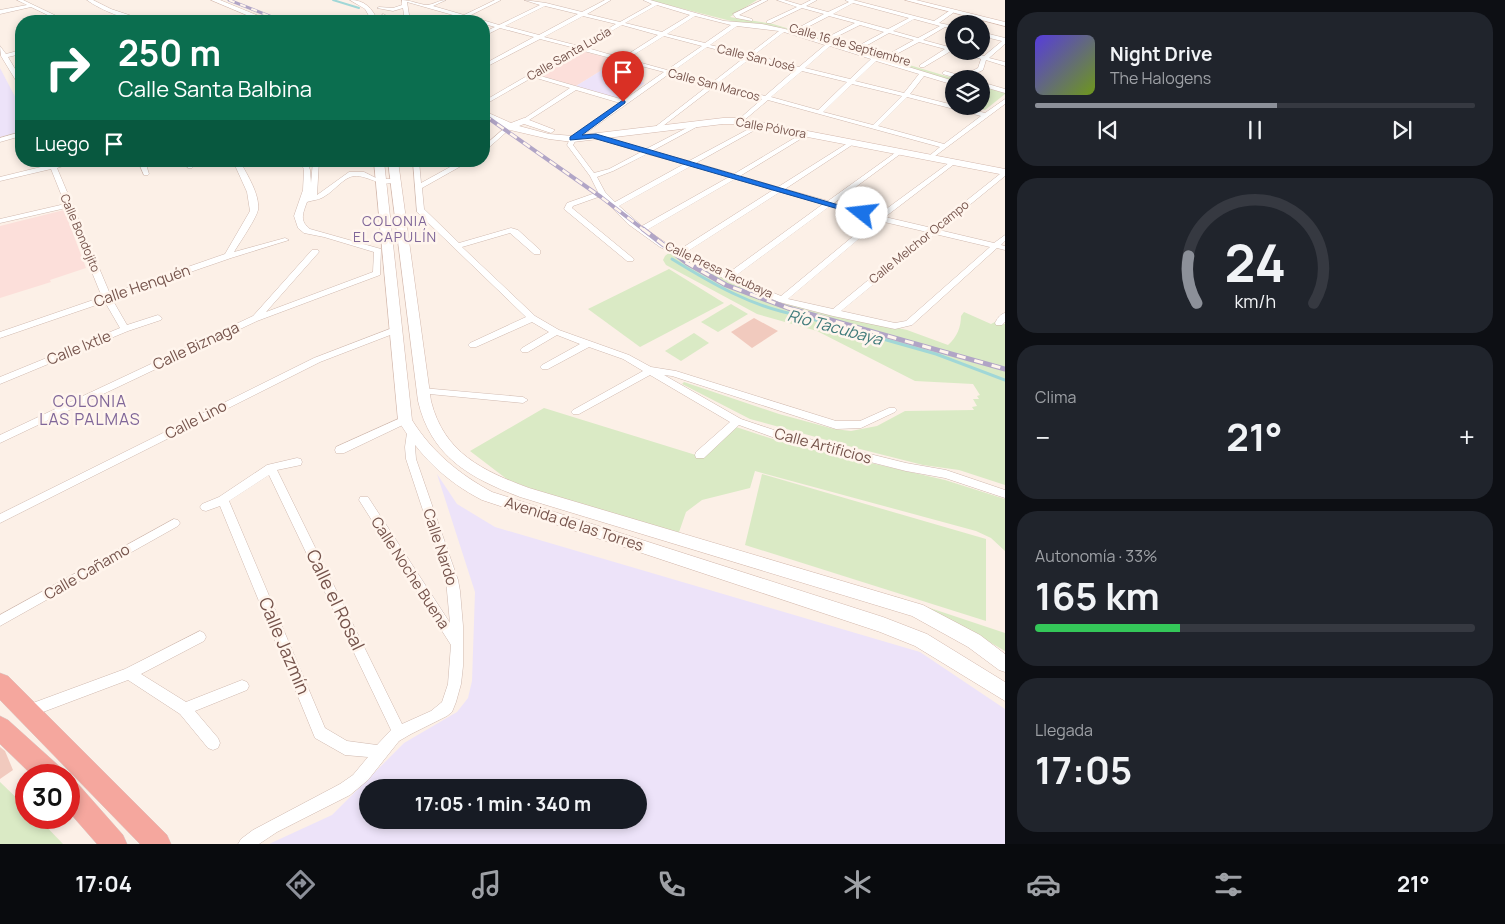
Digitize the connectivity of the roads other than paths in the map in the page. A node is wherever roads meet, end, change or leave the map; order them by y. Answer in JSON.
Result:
{"nodes":[{"id":1,"x":19,"y":0,"type":"edge"},
{"id":2,"x":83,"y":0,"type":"edge"},
{"id":3,"x":89,"y":0,"type":"edge"},
{"id":4,"x":214,"y":0,"type":"edge"},
{"id":5,"x":353,"y":0,"type":"edge"},
{"id":6,"x":366,"y":0,"type":"edge"},
{"id":7,"x":444,"y":0,"type":"edge"},
{"id":8,"x":499,"y":0,"type":"edge"},
{"id":9,"x":526,"y":0,"type":"edge"},
{"id":10,"x":554,"y":0,"type":"edge"},
{"id":11,"x":609,"y":0,"type":"edge"},
{"id":12,"x":645,"y":0,"type":"edge"},
{"id":13,"x":766,"y":0,"type":"edge"},
{"id":14,"x":779,"y":0,"type":"edge"},
{"id":15,"x":815,"y":0,"type":"edge"},
{"id":16,"x":874,"y":0,"type":"edge"},
{"id":17,"x":908,"y":0,"type":"edge"},
{"id":18,"x":921,"y":0,"type":"edge"},
{"id":19,"x":850,"y":1,"type":"edge"},
{"id":20,"x":405,"y":2,"type":"edge"},
{"id":21,"x":654,"y":4,"type":"junction"},
{"id":22,"x":545,"y":5,"type":"junction"},
{"id":23,"x":31,"y":6,"type":"junction"},
{"id":24,"x":428,"y":7,"type":"junction"},
{"id":25,"x":802,"y":7,"type":"junction"},
{"id":26,"x":379,"y":8,"type":"junction"},
{"id":27,"x":0,"y":12,"type":"edge"},
{"id":28,"x":951,"y":12,"type":"junction"},
{"id":29,"x":582,"y":14,"type":"junction"},
{"id":30,"x":695,"y":14,"type":"junction"},
{"id":31,"x":830,"y":14,"type":"junction"},
{"id":32,"x":51,"y":15,"type":"edge"},
{"id":33,"x":120,"y":15,"type":"edge"},
{"id":34,"x":125,"y":15,"type":"edge"},
{"id":35,"x":245,"y":15,"type":"edge"},
{"id":36,"x":372,"y":15,"type":"edge"},
{"id":37,"x":382,"y":15,"type":"edge"},
{"id":38,"x":407,"y":15,"type":"edge"},
{"id":39,"x":460,"y":15,"type":"edge"},
{"id":40,"x":466,"y":15,"type":"edge"},
{"id":41,"x":912,"y":18,"type":"junction"},
{"id":42,"x":940,"y":19,"type":"junction"},
{"id":43,"x":945,"y":20,"type":"edge"},
{"id":44,"x":769,"y":22,"type":"junction"},
{"id":45,"x":1005,"y":22,"type":"edge"},
{"id":46,"x":858,"y":23,"type":"junction"},
{"id":47,"x":935,"y":23,"type":"junction"},
{"id":48,"x":490,"y":24,"type":"edge"},
{"id":49,"x":621,"y":24,"type":"junction"},
{"id":50,"x":736,"y":24,"type":"junction"},
{"id":51,"x":499,"y":26,"type":"junction"},
{"id":52,"x":944,"y":26,"type":"joint"},
{"id":53,"x":800,"y":29,"type":"junction"},
{"id":54,"x":783,"y":30,"type":"junction"},
{"id":55,"x":490,"y":31,"type":"edge"},
{"id":56,"x":887,"y":31,"type":"junction"},
{"id":57,"x":990,"y":32,"type":"edge"},
{"id":58,"x":662,"y":34,"type":"junction"},
{"id":59,"x":990,"y":35,"type":"edge"},
{"id":60,"x":538,"y":37,"type":"junction"},
{"id":61,"x":1005,"y":37,"type":"edge"},
{"id":62,"x":918,"y":40,"type":"junction"},
{"id":63,"x":829,"y":41,"type":"junction"},
{"id":64,"x":706,"y":45,"type":"junction"},
{"id":65,"x":945,"y":46,"type":"edge"},
{"id":66,"x":860,"y":47,"type":"junction"},
{"id":67,"x":0,"y":48,"type":"edge"},
{"id":68,"x":580,"y":48,"type":"junction"},
{"id":69,"x":15,"y":53,"type":"edge"},
{"id":70,"x":945,"y":54,"type":"edge"},
{"id":71,"x":990,"y":54,"type":"edge"},
{"id":72,"x":4,"y":56,"type":"junction"},
{"id":73,"x":750,"y":56,"type":"junction"},
{"id":74,"x":889,"y":56,"type":"junction"},
{"id":75,"x":876,"y":58,"type":"junction"},
{"id":76,"x":622,"y":60,"type":"junction"},
{"id":77,"x":989,"y":60,"type":"edge"},
{"id":78,"x":490,"y":63,"type":"edge"},
{"id":79,"x":1005,"y":64,"type":"edge"},
{"id":80,"x":800,"y":69,"type":"junction"},
{"id":81,"x":922,"y":70,"type":"junction"},
{"id":82,"x":667,"y":72,"type":"junction"},
{"id":83,"x":15,"y":73,"type":"edge"},
{"id":84,"x":531,"y":75,"type":"junction"},
{"id":85,"x":945,"y":75,"type":"edge"},
{"id":86,"x":945,"y":79,"type":"edge"},
{"id":87,"x":850,"y":81,"type":"junction"},
{"id":88,"x":715,"y":85,"type":"junction"},
{"id":89,"x":990,"y":87,"type":"edge"},
{"id":90,"x":574,"y":88,"type":"junction"},
{"id":91,"x":1005,"y":91,"type":"edge"},
{"id":92,"x":906,"y":95,"type":"junction"},
{"id":93,"x":765,"y":98,"type":"junction"},
{"id":94,"x":490,"y":100,"type":"edge"},
{"id":95,"x":1005,"y":100,"type":"edge"},
{"id":96,"x":623,"y":102,"type":"junction"},
{"id":97,"x":945,"y":104,"type":"edge"},
{"id":98,"x":818,"y":113,"type":"junction"},
{"id":99,"x":982,"y":115,"type":"edge"},
{"id":100,"x":985,"y":116,"type":"junction"},
{"id":101,"x":490,"y":117,"type":"edge"},
{"id":102,"x":524,"y":121,"type":"junction"},
{"id":103,"x":740,"y":121,"type":"junction"},
{"id":104,"x":700,"y":123,"type":"junction"},
{"id":105,"x":760,"y":125,"type":"junction"},
{"id":106,"x":509,"y":127,"type":"junction"},
{"id":107,"x":657,"y":128,"type":"junction"},
{"id":108,"x":873,"y":128,"type":"junction"},
{"id":109,"x":805,"y":134,"type":"junction"},
{"id":110,"x":15,"y":136,"type":"edge"},
{"id":111,"x":593,"y":136,"type":"junction"},
{"id":112,"x":573,"y":139,"type":"junction"},
{"id":113,"x":0,"y":140,"type":"edge"},
{"id":114,"x":853,"y":142,"type":"junction"},
{"id":115,"x":490,"y":144,"type":"edge"},
{"id":116,"x":944,"y":146,"type":"junction"},
{"id":117,"x":901,"y":151,"type":"junction"},
{"id":118,"x":648,"y":152,"type":"junction"},
{"id":119,"x":931,"y":157,"type":"junction"},
{"id":120,"x":955,"y":161,"type":"junction"},
{"id":121,"x":690,"y":164,"type":"junction"},
{"id":122,"x":42,"y":167,"type":"edge"},
{"id":123,"x":53,"y":167,"type":"edge"},
{"id":124,"x":143,"y":167,"type":"edge"},
{"id":125,"x":239,"y":167,"type":"edge"},
{"id":126,"x":306,"y":167,"type":"edge"},
{"id":127,"x":315,"y":167,"type":"edge"},
{"id":128,"x":382,"y":167,"type":"edge"},
{"id":129,"x":391,"y":167,"type":"edge"},
{"id":130,"x":417,"y":167,"type":"edge"},
{"id":131,"x":457,"y":167,"type":"edge"},
{"id":132,"x":1003,"y":170,"type":"edge"},
{"id":133,"x":146,"y":174,"type":"dead end"},
{"id":134,"x":593,"y":176,"type":"junction"},
{"id":135,"x":734,"y":177,"type":"junction"},
{"id":136,"x":0,"y":179,"type":"edge"},
{"id":137,"x":388,"y":180,"type":"junction"},
{"id":138,"x":419,"y":187,"type":"junction"},
{"id":139,"x":777,"y":189,"type":"junction"},
{"id":140,"x":602,"y":193,"type":"junction"},
{"id":141,"x":309,"y":199,"type":"junction"},
{"id":142,"x":828,"y":203,"type":"junction"},
{"id":143,"x":68,"y":205,"type":"junction"},
{"id":144,"x":614,"y":206,"type":"junction"},
{"id":145,"x":879,"y":218,"type":"junction"},
{"id":146,"x":0,"y":221,"type":"edge"},
{"id":147,"x":641,"y":230,"type":"junction"},
{"id":148,"x":934,"y":231,"type":"junction"},
{"id":149,"x":1005,"y":237,"type":"edge"},
{"id":150,"x":285,"y":240,"type":"dead end"},
{"id":151,"x":456,"y":246,"type":"junction"},
{"id":152,"x":1001,"y":247,"type":"edge"},
{"id":153,"x":315,"y":252,"type":"dead end"},
{"id":154,"x":537,"y":252,"type":"dead end"},
{"id":155,"x":679,"y":253,"type":"junction"},
{"id":156,"x":228,"y":256,"type":"junction"},
{"id":157,"x":630,"y":259,"type":"dead end"},
{"id":158,"x":728,"y":276,"type":"junction"},
{"id":159,"x":108,"y":298,"type":"junction"},
{"id":160,"x":782,"y":300,"type":"junction"},
{"id":161,"x":833,"y":313,"type":"junction"},
{"id":162,"x":158,"y":318,"type":"dead end"},
{"id":163,"x":532,"y":318,"type":"junction"},
{"id":164,"x":254,"y":319,"type":"junction"},
{"id":165,"x":126,"y":329,"type":"junction"},
{"id":166,"x":395,"y":330,"type":"junction"},
{"id":167,"x":556,"y":332,"type":"junction"},
{"id":168,"x":0,"y":335,"type":"edge"},
{"id":169,"x":589,"y":343,"type":"junction"},
{"id":170,"x":473,"y":345,"type":"dead end"},
{"id":171,"x":525,"y":350,"type":"dead end"},
{"id":172,"x":418,"y":359,"type":"junction"},
{"id":173,"x":398,"y":360,"type":"junction"},
{"id":174,"x":545,"y":367,"type":"dead end"},
{"id":175,"x":651,"y":370,"type":"junction"},
{"id":176,"x":0,"y":380,"type":"edge"},
{"id":177,"x":422,"y":391,"type":"junction"},
{"id":178,"x":523,"y":400,"type":"dead end"},
{"id":179,"x":892,"y":410,"type":"dead end"},
{"id":180,"x":576,"y":412,"type":"dead end"},
{"id":181,"x":737,"y":421,"type":"junction"},
{"id":182,"x":409,"y":426,"type":"junction"},
{"id":183,"x":0,"y":438,"type":"edge"},
{"id":184,"x":340,"y":450,"type":"dead end"},
{"id":185,"x":700,"y":454,"type":"dead end"},
{"id":186,"x":297,"y":462,"type":"dead end"},
{"id":187,"x":271,"y":468,"type":"junction"},
{"id":188,"x":1005,"y":494,"type":"edge"},
{"id":189,"x":223,"y":500,"type":"junction"},
{"id":190,"x":364,"y":500,"type":"dead end"},
{"id":191,"x":206,"y":506,"type":"dead end"},
{"id":192,"x":0,"y":519,"type":"edge"},
{"id":193,"x":174,"y":523,"type":"dead end"},
{"id":194,"x":683,"y":541,"type":"junction"},
{"id":195,"x":678,"y":558,"type":"junction"},
{"id":196,"x":0,"y":621,"type":"edge"},
{"id":197,"x":200,"y":637,"type":"dead end"},
{"id":198,"x":457,"y":645,"type":"junction"},
{"id":199,"x":1005,"y":664,"type":"edge"},
{"id":200,"x":129,"y":674,"type":"junction"},
{"id":201,"x":0,"y":684,"type":"edge"},
{"id":202,"x":242,"y":686,"type":"dead end"},
{"id":203,"x":1005,"y":692,"type":"edge"},
{"id":204,"x":185,"y":709,"type":"junction"},
{"id":205,"x":27,"y":712,"type":"junction"},
{"id":206,"x":0,"y":714,"type":"edge"},
{"id":207,"x":0,"y":728,"type":"edge"},
{"id":208,"x":399,"y":732,"type":"junction"},
{"id":209,"x":213,"y":743,"type":"dead end"},
{"id":210,"x":381,"y":752,"type":"junction"},
{"id":211,"x":30,"y":755,"type":"junction"},
{"id":212,"x":39,"y":764,"type":"edge"},
{"id":213,"x":80,"y":805,"type":"edge"},
{"id":214,"x":114,"y":844,"type":"edge"},
{"id":215,"x":158,"y":844,"type":"edge"},
{"id":216,"x":246,"y":844,"type":"edge"}],
"edges":[{"from":1,"to":23,"type":"street"},
{"from":2,"to":33,"type":"street"},
{"from":3,"to":34,"type":"street"},
{"from":4,"to":35,"type":"street"},
{"from":5,"to":36,"type":"street"},
{"from":6,"to":26,"type":"street"},
{"from":7,"to":24,"type":"street"},
{"from":8,"to":40,"type":"street"},
{"from":9,"to":22,"type":"street","name":"Calle San José"},
{"from":10,"to":22,"type":"street"},
{"from":11,"to":29,"type":"street"},
{"from":12,"to":21,"type":"street"},
{"from":13,"to":44,"type":"street","name":"Calle 16 de Septiembre"},
{"from":14,"to":25,"type":"street"},
{"from":15,"to":25,"type":"street"},
{"from":16,"to":42,"type":"street"},
{"from":17,"to":28,"type":"street"},
{"from":18,"to":45,"type":"street"},
{"from":19,"to":31,"type":"street"},
{"from":19,"to":41,"type":"street"},
{"from":20,"to":24,"type":"street","name":"Calle San Marcos"},
{"from":20,"to":26,"type":"street"},
{"from":20,"to":38,"type":"street"},
{"from":21,"to":30,"type":"street"},
{"from":21,"to":49,"type":"street","name":"Calle Santa Lucía"},
{"from":22,"to":29,"type":"street","name":"Calle San José"},
{"from":22,"to":51,"type":"street"},
{"from":23,"to":27,"type":"street"},
{"from":23,"to":32,"type":"street"},
{"from":24,"to":39,"type":"street","name":"Calle San Marcos"},
{"from":25,"to":31,"type":"street"},
{"from":25,"to":44,"type":"street"},
{"from":26,"to":37,"type":"street"},
{"from":28,"to":42,"type":"street"},
{"from":28,"to":45,"type":"street"},
{"from":29,"to":49,"type":"street","name":"Calle San José"},
{"from":29,"to":60,"type":"street"},
{"from":30,"to":50,"type":"street"},
{"from":30,"to":58,"type":"street"},
{"from":31,"to":46,"type":"street"},
{"from":31,"to":53,"type":"street"},
{"from":41,"to":47,"type":"street"},
{"from":41,"to":56,"type":"street"},
{"from":42,"to":43,"type":"street"},
{"from":42,"to":47,"type":"street"},
{"from":44,"to":53,"type":"street","name":"Calle 16 de Septiembre"},
{"from":46,"to":56,"type":"street"},
{"from":46,"to":63,"type":"street"},
{"from":47,"to":52,"type":"street"},
{"from":48,"to":51,"type":"street","name":"Calle San Marcos"},
{"from":49,"to":58,"type":"street","name":"Calle San José"},
{"from":49,"to":68,"type":"street","name":"Calle Santa Lucía"},
{"from":50,"to":54,"type":"street"},
{"from":50,"to":64,"type":"street"},
{"from":51,"to":55,"type":"street"},
{"from":51,"to":60,"type":"street","name":"Calle San Marcos"},
{"from":52,"to":62,"type":"street"},
{"from":53,"to":63,"type":"street","name":"Calle 16 de Septiembre"},
{"from":54,"to":63,"type":"street"},
{"from":54,"to":73,"type":"street"},
{"from":56,"to":62,"type":"street"},
{"from":56,"to":66,"type":"street"},
{"from":57,"to":61,"type":"street"},
{"from":58,"to":64,"type":"street","name":"Calle San José"},
{"from":58,"to":76,"type":"street"},
{"from":59,"to":61,"type":"street"},
{"from":60,"to":68,"type":"street","name":"Calle San Marcos"},
{"from":60,"to":78,"type":"street"},
{"from":61,"to":71,"type":"street"},
{"from":62,"to":65,"type":"street"},
{"from":62,"to":74,"type":"street"},
{"from":63,"to":66,"type":"street","name":"Calle 16 de Septiembre"},
{"from":63,"to":75,"type":"street"},
{"from":63,"to":80,"type":"street"},
{"from":64,"to":73,"type":"street","name":"Calle San José"},
{"from":64,"to":82,"type":"street"},
{"from":66,"to":74,"type":"street","name":"Calle 16 de Septiembre"},
{"from":67,"to":72,"type":"street"},
{"from":68,"to":76,"type":"street","name":"Calle San Marcos"},
{"from":68,"to":84,"type":"street","name":"Calle Santa Lucía"},
{"from":69,"to":72,"type":"street"},
{"from":70,"to":81,"type":"street"},
{"from":72,"to":83,"type":"street"},
{"from":73,"to":80,"type":"street","name":"Calle San José"},
{"from":73,"to":88,"type":"street"},
{"from":74,"to":81,"type":"street","name":"Calle 16 de Septiembre"},
{"from":75,"to":81,"type":"street"},
{"from":75,"to":87,"type":"street"},
{"from":76,"to":82,"type":"street","name":"Calle San Marcos"},
{"from":77,"to":79,"type":"street"},
{"from":80,"to":87,"type":"street","name":"Calle San José"},
{"from":80,"to":93,"type":"street"},
{"from":81,"to":85,"type":"street","name":"Calle 16 de Septiembre"},
{"from":81,"to":86,"type":"street"},
{"from":81,"to":92,"type":"street"},
{"from":82,"to":88,"type":"street","name":"Calle San Marcos"},
{"from":82,"to":96,"type":"street"},
{"from":84,"to":90,"type":"street"},
{"from":84,"to":94,"type":"street","name":"Calle Santa Lucía"},
{"from":87,"to":92,"type":"street","name":"Calle San José"},
{"from":87,"to":98,"type":"street"},
{"from":88,"to":93,"type":"street","name":"Calle San Marcos"},
{"from":88,"to":107,"type":"street"},
{"from":89,"to":91,"type":"street"},
{"from":90,"to":96,"type":"street"},
{"from":90,"to":102,"type":"street"},
{"from":92,"to":97,"type":"street","name":"Calle San José"},
{"from":92,"to":108,"type":"street"},
{"from":93,"to":98,"type":"street","name":"Calle San Marcos"},
{"from":93,"to":103,"type":"street"},
{"from":95,"to":100,"type":"street"},
{"from":96,"to":112,"type":"street"},
{"from":98,"to":108,"type":"street","name":"Calle San Marcos"},
{"from":99,"to":100,"type":"street","name":"Calle San José"},
{"from":100,"to":116,"type":"street"},
{"from":101,"to":106,"type":"street"},
{"from":102,"to":106,"type":"street"},
{"from":102,"to":112,"type":"street","name":"Calle Pólvora"},
{"from":103,"to":104,"type":"street","name":"Calle Pólvora"},
{"from":103,"to":105,"type":"street","name":"Calle Pólvora"},
{"from":104,"to":107,"type":"street","name":"Calle Pólvora"},
{"from":104,"to":118,"type":"street"},
{"from":105,"to":109,"type":"street","name":"Calle Pólvora"},
{"from":105,"to":121,"type":"street"},
{"from":106,"to":112,"type":"street"},
{"from":106,"to":115,"type":"street"},
{"from":107,"to":111,"type":"street","name":"Calle Pólvora"},
{"from":108,"to":116,"type":"street","name":"Calle San Marcos"},
{"from":109,"to":114,"type":"street","name":"Calle Pólvora"},
{"from":109,"to":135,"type":"street"},
{"from":110,"to":113,"type":"street"},
{"from":111,"to":112,"type":"street","name":"Calle Pólvora"},
{"from":111,"to":118,"type":"street"},
{"from":112,"to":134,"type":"street","name":"Calle Presa Tacubaya"},
{"from":114,"to":117,"type":"street","name":"Calle Pólvora"},
{"from":114,"to":139,"type":"street"},
{"from":116,"to":119,"type":"street"},
{"from":117,"to":119,"type":"street","name":"Calle Pólvora"},
{"from":117,"to":142,"type":"street"},
{"from":118,"to":121,"type":"street"},
{"from":118,"to":134,"type":"street"},
{"from":119,"to":120,"type":"street","name":"Calle Pólvora"},
{"from":120,"to":132,"type":"street","name":"Calle Pólvora"},
{"from":120,"to":145,"type":"street"},
{"from":121,"to":135,"type":"street"},
{"from":121,"to":144,"type":"street"},
{"from":122,"to":136,"type":"street"},
{"from":123,"to":143,"type":"street","name":"Calle Bondojito"},
{"from":124,"to":133,"type":"street"},
{"from":125,"to":156,"type":"street"},
{"from":126,"to":141,"type":"street"},
{"from":127,"to":141,"type":"street"},
{"from":128,"to":137,"type":"street","name":"Avenida de las Torres"},
{"from":129,"to":137,"type":"street","name":"Avenida de las Torres"},
{"from":130,"to":138,"type":"street","name":"Calle Artificios"},
{"from":131,"to":138,"type":"street"},
{"from":132,"to":148,"type":"street","name":"Calle Melchor Ocampo"},
{"from":134,"to":140,"type":"street","name":"Calle Presa Tacubaya"},
{"from":135,"to":139,"type":"street"},
{"from":135,"to":147,"type":"street"},
{"from":137,"to":141,"type":"street"},
{"from":137,"to":166,"type":"street","name":"Avenida de las Torres"},
{"from":137,"to":172,"type":"street","name":"Avenida de las Torres"},
{"from":138,"to":151,"type":"street","name":"Calle Artificios"},
{"from":139,"to":142,"type":"street"},
{"from":139,"to":155,"type":"street"},
{"from":140,"to":144,"type":"street","name":"Calle Presa Tacubaya"},
{"from":140,"to":157,"type":"street"},
{"from":141,"to":164,"type":"street","name":"Calle Biznaga"},
{"from":142,"to":145,"type":"street"},
{"from":142,"to":158,"type":"street"},
{"from":143,"to":146,"type":"street"},
{"from":143,"to":159,"type":"street","name":"Calle Bondojito"},
{"from":144,"to":147,"type":"street","name":"Calle Presa Tacubaya"},
{"from":145,"to":148,"type":"street"},
{"from":145,"to":160,"type":"street"},
{"from":147,"to":155,"type":"street","name":"Calle Presa Tacubaya"},
{"from":148,"to":152,"type":"street"},
{"from":148,"to":161,"type":"street","name":"Calle Melchor Ocampo"},
{"from":149,"to":152,"type":"street","name":"Calle Presa Tacubaya"},
{"from":150,"to":156,"type":"street","name":"Calle Henquén"},
{"from":151,"to":154,"type":"street"},
{"from":151,"to":163,"type":"street","name":"Calle Artificios"},
{"from":152,"to":161,"type":"street","name":"Calle Presa Tacubaya"},
{"from":153,"to":164,"type":"street"},
{"from":155,"to":158,"type":"street","name":"Calle Presa Tacubaya"},
{"from":156,"to":159,"type":"street","name":"Calle Henquén"},
{"from":158,"to":160,"type":"street","name":"Calle Presa Tacubaya"},
{"from":159,"to":165,"type":"street","name":"Calle Bondojito"},
{"from":159,"to":168,"type":"street","name":"Calle Henquén"},
{"from":160,"to":161,"type":"street","name":"Calle Presa Tacubaya"},
{"from":162,"to":165,"type":"street","name":"Calle Ixtle"},
{"from":163,"to":167,"type":"street","name":"Calle Artificios"},
{"from":163,"to":170,"type":"street"},
{"from":164,"to":183,"type":"street","name":"Calle Biznaga"},
{"from":165,"to":176,"type":"street","name":"Calle Ixtle"},
{"from":166,"to":173,"type":"street","name":"Avenida de las Torres"},
{"from":166,"to":192,"type":"street","name":"Calle Lino"},
{"from":167,"to":169,"type":"street","name":"Calle Artificios"},
{"from":167,"to":171,"type":"street"},
{"from":169,"to":174,"type":"street"},
{"from":169,"to":175,"type":"street","name":"Calle Artificios"},
{"from":172,"to":173,"type":"street"},
{"from":172,"to":177,"type":"street","name":"Avenida de las Torres"},
{"from":173,"to":182,"type":"street","name":"Avenida de las Torres"},
{"from":175,"to":179,"type":"street","name":"Calle Artificios"},
{"from":175,"to":180,"type":"street"},
{"from":175,"to":181,"type":"street","name":"Calle Artificios"},
{"from":177,"to":178,"type":"street"},
{"from":177,"to":194,"type":"street","name":"Avenida de las Torres"},
{"from":181,"to":185,"type":"street"},
{"from":181,"to":188,"type":"street","name":"Calle Artificios"},
{"from":182,"to":184,"type":"street"},
{"from":182,"to":195,"type":"street","name":"Avenida de las Torres"},
{"from":182,"to":198,"type":"street","name":"Calle Nardo"},
{"from":186,"to":187,"type":"street"},
{"from":187,"to":189,"type":"street"},
{"from":187,"to":208,"type":"street","name":"Calle el Rosal"},
{"from":189,"to":191,"type":"street"},
{"from":189,"to":210,"type":"street","name":"Calle Jazmín"},
{"from":190,"to":198,"type":"street","name":"Calle Noche Buena"},
{"from":193,"to":196,"type":"street","name":"Calle Cañamo"},
{"from":194,"to":195,"type":"street"},
{"from":194,"to":199,"type":"street","name":"Avenida de las Torres"},
{"from":195,"to":203,"type":"street","name":"Avenida de las Torres"},
{"from":197,"to":200,"type":"street"},
{"from":198,"to":208,"type":"street","name":"Calle Nardo"},
{"from":200,"to":204,"type":"street"},
{"from":200,"to":205,"type":"street"},
{"from":201,"to":205,"type":"highway"},
{"from":202,"to":204,"type":"street"},
{"from":204,"to":209,"type":"street"},
{"from":205,"to":215,"type":"highway"},
{"from":206,"to":211,"type":"highway"},
{"from":207,"to":211,"type":"highway"},
{"from":208,"to":210,"type":"street"},
{"from":210,"to":216,"type":"street"},
{"from":211,"to":212,"type":"highway"},
{"from":213,"to":214,"type":"highway"}]}
